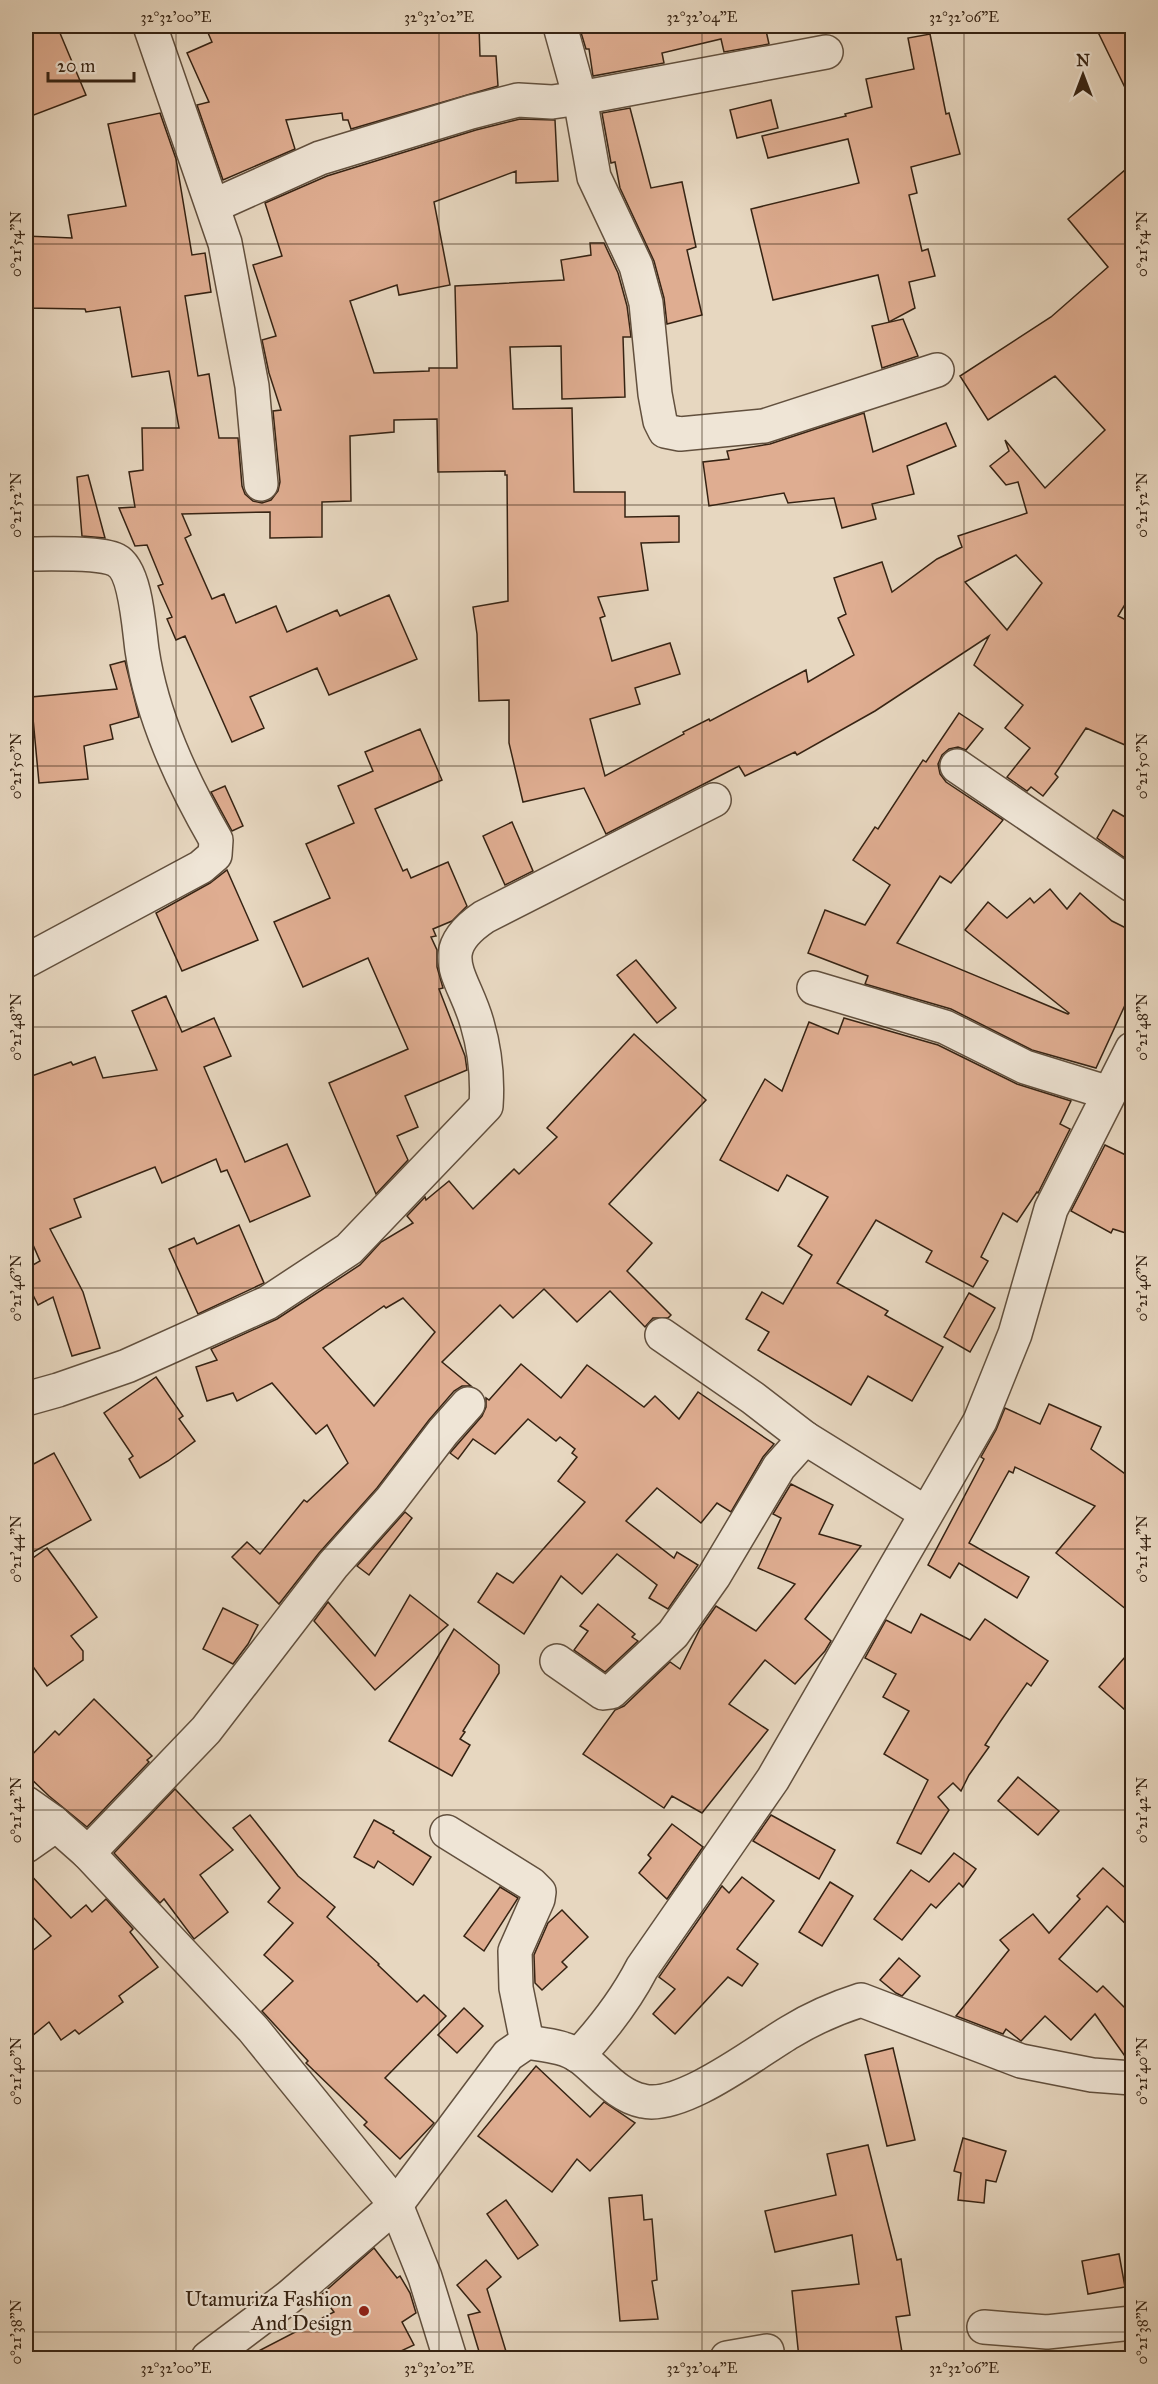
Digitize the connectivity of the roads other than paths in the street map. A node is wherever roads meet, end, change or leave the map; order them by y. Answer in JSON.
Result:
{"nodes":[{"id":1,"x":150,"y":26,"type":"edge"},
{"id":2,"x":560,"y":26,"type":"edge"},
{"id":3,"x":826,"y":52,"type":"dead end"},
{"id":4,"x":580,"y":98,"type":"junction"},
{"id":5,"x":213,"y":206,"type":"junction"},
{"id":6,"x":937,"y":370,"type":"dead end"},
{"id":7,"x":261,"y":484,"type":"dead end"},
{"id":8,"x":26,"y":554,"type":"edge"},
{"id":9,"x":957,"y":766,"type":"dead end"},
{"id":10,"x":714,"y":800,"type":"dead end"},
{"id":11,"x":1132,"y":885,"type":"edge"},
{"id":12,"x":26,"y":961,"type":"edge"},
{"id":13,"x":814,"y":988,"type":"dead end"},
{"id":14,"x":1132,"y":1049,"type":"edge"},
{"id":15,"x":1109,"y":1093,"type":"junction"},
{"id":16,"x":662,"y":1335,"type":"dead end"},
{"id":17,"x":26,"y":1399,"type":"edge"},
{"id":18,"x":468,"y":1404,"type":"dead end"},
{"id":19,"x":805,"y":1438,"type":"junction"},
{"id":20,"x":926,"y":1513,"type":"junction"},
{"id":21,"x":557,"y":1661,"type":"dead end"},
{"id":22,"x":26,"y":1803,"type":"edge"},
{"id":23,"x":52,"y":1822,"type":"junction"},
{"id":24,"x":447,"y":1832,"type":"dead end"},
{"id":25,"x":26,"y":1846,"type":"edge"},
{"id":26,"x":87,"y":1853,"type":"junction"},
{"id":27,"x":527,"y":2042,"type":"junction"},
{"id":28,"x":579,"y":2056,"type":"junction"},
{"id":29,"x":1132,"y":2078,"type":"edge"},
{"id":30,"x":396,"y":2205,"type":"junction"},
{"id":31,"x":1132,"y":2323,"type":"edge"},
{"id":32,"x":984,"y":2327,"type":"dead end"},
{"id":33,"x":767,"y":2351,"type":"dead end"},
{"id":34,"x":208,"y":2358,"type":"edge"},
{"id":35,"x":450,"y":2358,"type":"edge"},
{"id":36,"x":727,"y":2358,"type":"edge"}],
"edges":[{"from":1,"to":5,"type":"street"},
{"from":2,"to":4,"type":"street"},
{"from":3,"to":4,"type":"street"},
{"from":4,"to":5,"type":"street"},
{"from":4,"to":6,"type":"street"},
{"from":5,"to":7,"type":"street"},
{"from":8,"to":12,"type":"street"},
{"from":9,"to":11,"type":"street"},
{"from":10,"to":17,"type":"street"},
{"from":13,"to":15,"type":"street"},
{"from":14,"to":15,"type":"street"},
{"from":15,"to":20,"type":"street"},
{"from":16,"to":19,"type":"street"},
{"from":18,"to":26,"type":"street"},
{"from":19,"to":20,"type":"street"},
{"from":19,"to":21,"type":"street"},
{"from":20,"to":28,"type":"street"},
{"from":22,"to":23,"type":"street"},
{"from":23,"to":25,"type":"street"},
{"from":23,"to":26,"type":"street"},
{"from":24,"to":27,"type":"street"},
{"from":26,"to":30,"type":"street"},
{"from":27,"to":28,"type":"street"},
{"from":27,"to":30,"type":"street"},
{"from":28,"to":29,"type":"street"},
{"from":30,"to":34,"type":"street"},
{"from":30,"to":35,"type":"street"},
{"from":31,"to":32,"type":"street"},
{"from":33,"to":36,"type":"street"}]}
